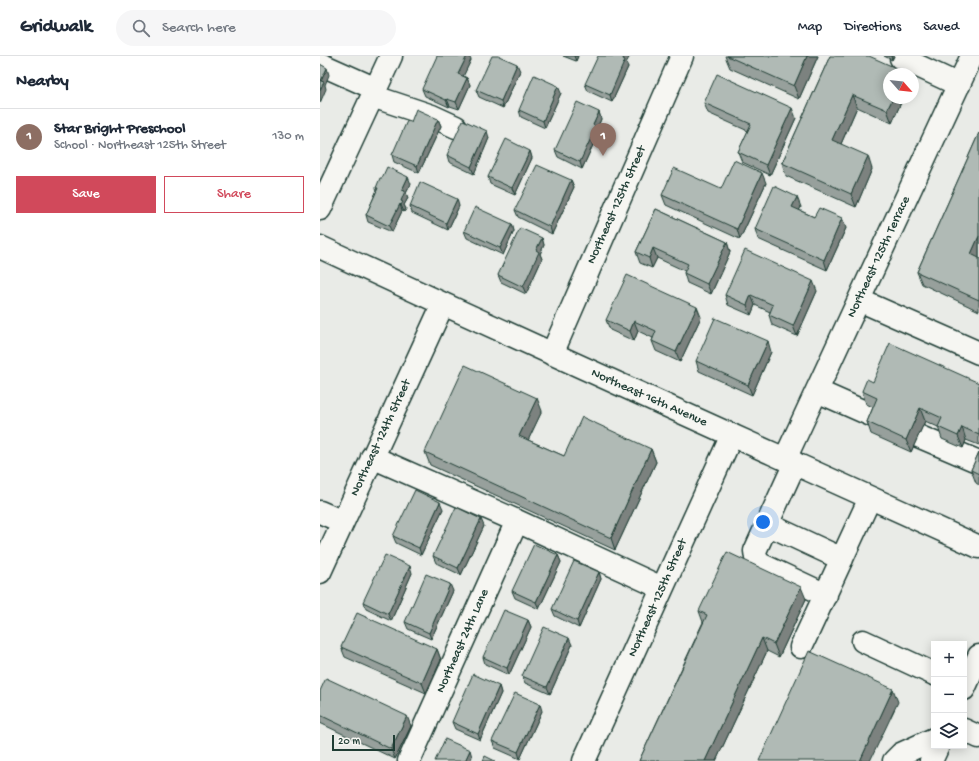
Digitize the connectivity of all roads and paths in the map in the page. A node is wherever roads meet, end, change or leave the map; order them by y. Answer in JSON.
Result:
{"nodes":[{"id":1,"x":390,"y":56,"type":"edge"},
{"id":2,"x":682,"y":56,"type":"edge"},
{"id":3,"x":972,"y":56,"type":"edge"},
{"id":4,"x":901,"y":58,"type":"dead end"},
{"id":5,"x":320,"y":64,"type":"edge"},
{"id":6,"x":959,"y":85,"type":"junction"},
{"id":7,"x":374,"y":92,"type":"junction"},
{"id":8,"x":456,"y":127,"type":"dead end"},
{"id":9,"x":320,"y":209,"type":"edge"},
{"id":10,"x":320,"y":247,"type":"edge"},
{"id":11,"x":859,"y":300,"type":"junction"},
{"id":12,"x":443,"y":304,"type":"junction"},
{"id":13,"x":979,"y":353,"type":"edge"},
{"id":14,"x":552,"y":354,"type":"junction"},
{"id":15,"x":816,"y":391,"type":"junction"},
{"id":16,"x":878,"y":418,"type":"edge"},
{"id":17,"x":732,"y":435,"type":"junction"},
{"id":18,"x":918,"y":436,"type":"dead end"},
{"id":19,"x":372,"y":457,"type":"junction"},
{"id":20,"x":790,"y":461,"type":"junction"},
{"id":21,"x":979,"y":462,"type":"edge"},
{"id":22,"x":870,"y":498,"type":"junction"},
{"id":23,"x":320,"y":512,"type":"edge"},
{"id":24,"x":517,"y":521,"type":"junction"},
{"id":25,"x":343,"y":522,"type":"junction"},
{"id":26,"x":767,"y":524,"type":"junction"},
{"id":27,"x":979,"y":547,"type":"edge"},
{"id":28,"x":842,"y":559,"type":"junction"},
{"id":29,"x":320,"y":572,"type":"edge"},
{"id":30,"x":662,"y":588,"type":"junction"},
{"id":31,"x":826,"y":595,"type":"junction"},
{"id":32,"x":863,"y":641,"type":"dead end"},
{"id":33,"x":801,"y":647,"type":"dead end"},
{"id":34,"x":979,"y":656,"type":"edge"},
{"id":35,"x":931,"y":673,"type":"edge"},
{"id":36,"x":967,"y":682,"type":"edge"},
{"id":37,"x":967,"y":731,"type":"edge"},
{"id":38,"x":979,"y":737,"type":"edge"},
{"id":39,"x":931,"y":741,"type":"edge"},
{"id":40,"x":937,"y":749,"type":"edge"},
{"id":41,"x":409,"y":761,"type":"edge"},
{"id":42,"x":584,"y":761,"type":"edge"},
{"id":43,"x":894,"y":761,"type":"edge"},
{"id":44,"x":931,"y":761,"type":"edge"}],
"edges":[{"from":1,"to":7,"type":"street"},
{"from":2,"to":14,"type":"street","name":"Northeast 125th Street"},
{"from":3,"to":6,"type":"street","name":"Northeast 125th Terrace"},
{"from":4,"to":6,"type":"street"},
{"from":5,"to":7,"type":"street"},
{"from":6,"to":11,"type":"street","name":"Northeast 125th Terrace"},
{"from":7,"to":8,"type":"street"},
{"from":7,"to":9,"type":"street"},
{"from":10,"to":12,"type":"street","name":"Northeast 16th Avenue"},
{"from":11,"to":13,"type":"street"},
{"from":11,"to":15,"type":"street","name":"Northeast 125th Terrace"},
{"from":12,"to":14,"type":"street","name":"Northeast 16th Avenue"},
{"from":12,"to":19,"type":"street","name":"Northeast 124th Street"},
{"from":14,"to":17,"type":"street","name":"Northeast 16th Avenue"},
{"from":15,"to":16,"type":"street"},
{"from":15,"to":20,"type":"street","name":"Northeast 125th Terrace"},
{"from":17,"to":20,"type":"street","name":"Northeast 16th Avenue"},
{"from":17,"to":30,"type":"street","name":"Northeast 125th Street"},
{"from":18,"to":21,"type":"street"},
{"from":19,"to":24,"type":"street"},
{"from":19,"to":25,"type":"street","name":"Northeast 124th Street"},
{"from":20,"to":22,"type":"street","name":"Northeast 16th Avenue"},
{"from":20,"to":26,"type":"street","name":"Northeast 125th Terrace"},
{"from":22,"to":27,"type":"street","name":"Northeast 16th Avenue"},
{"from":22,"to":28,"type":"street"},
{"from":23,"to":25,"type":"street"},
{"from":24,"to":30,"type":"street"},
{"from":24,"to":41,"type":"street","name":"Northeast 24th Lane"},
{"from":25,"to":29,"type":"street","name":"Northeast 124th Street"},
{"from":26,"to":28,"type":"street"},
{"from":26,"to":31,"type":"street","name":"Northeast 125th Terrace"},
{"from":28,"to":31,"type":"street"},
{"from":30,"to":42,"type":"street","name":"Northeast 125th Street"},
{"from":31,"to":33,"type":"street"},
{"from":32,"to":35,"type":"street"},
{"from":34,"to":36,"type":"street"},
{"from":37,"to":38,"type":"street"},
{"from":39,"to":43,"type":"street"},
{"from":40,"to":44,"type":"street"}]}
